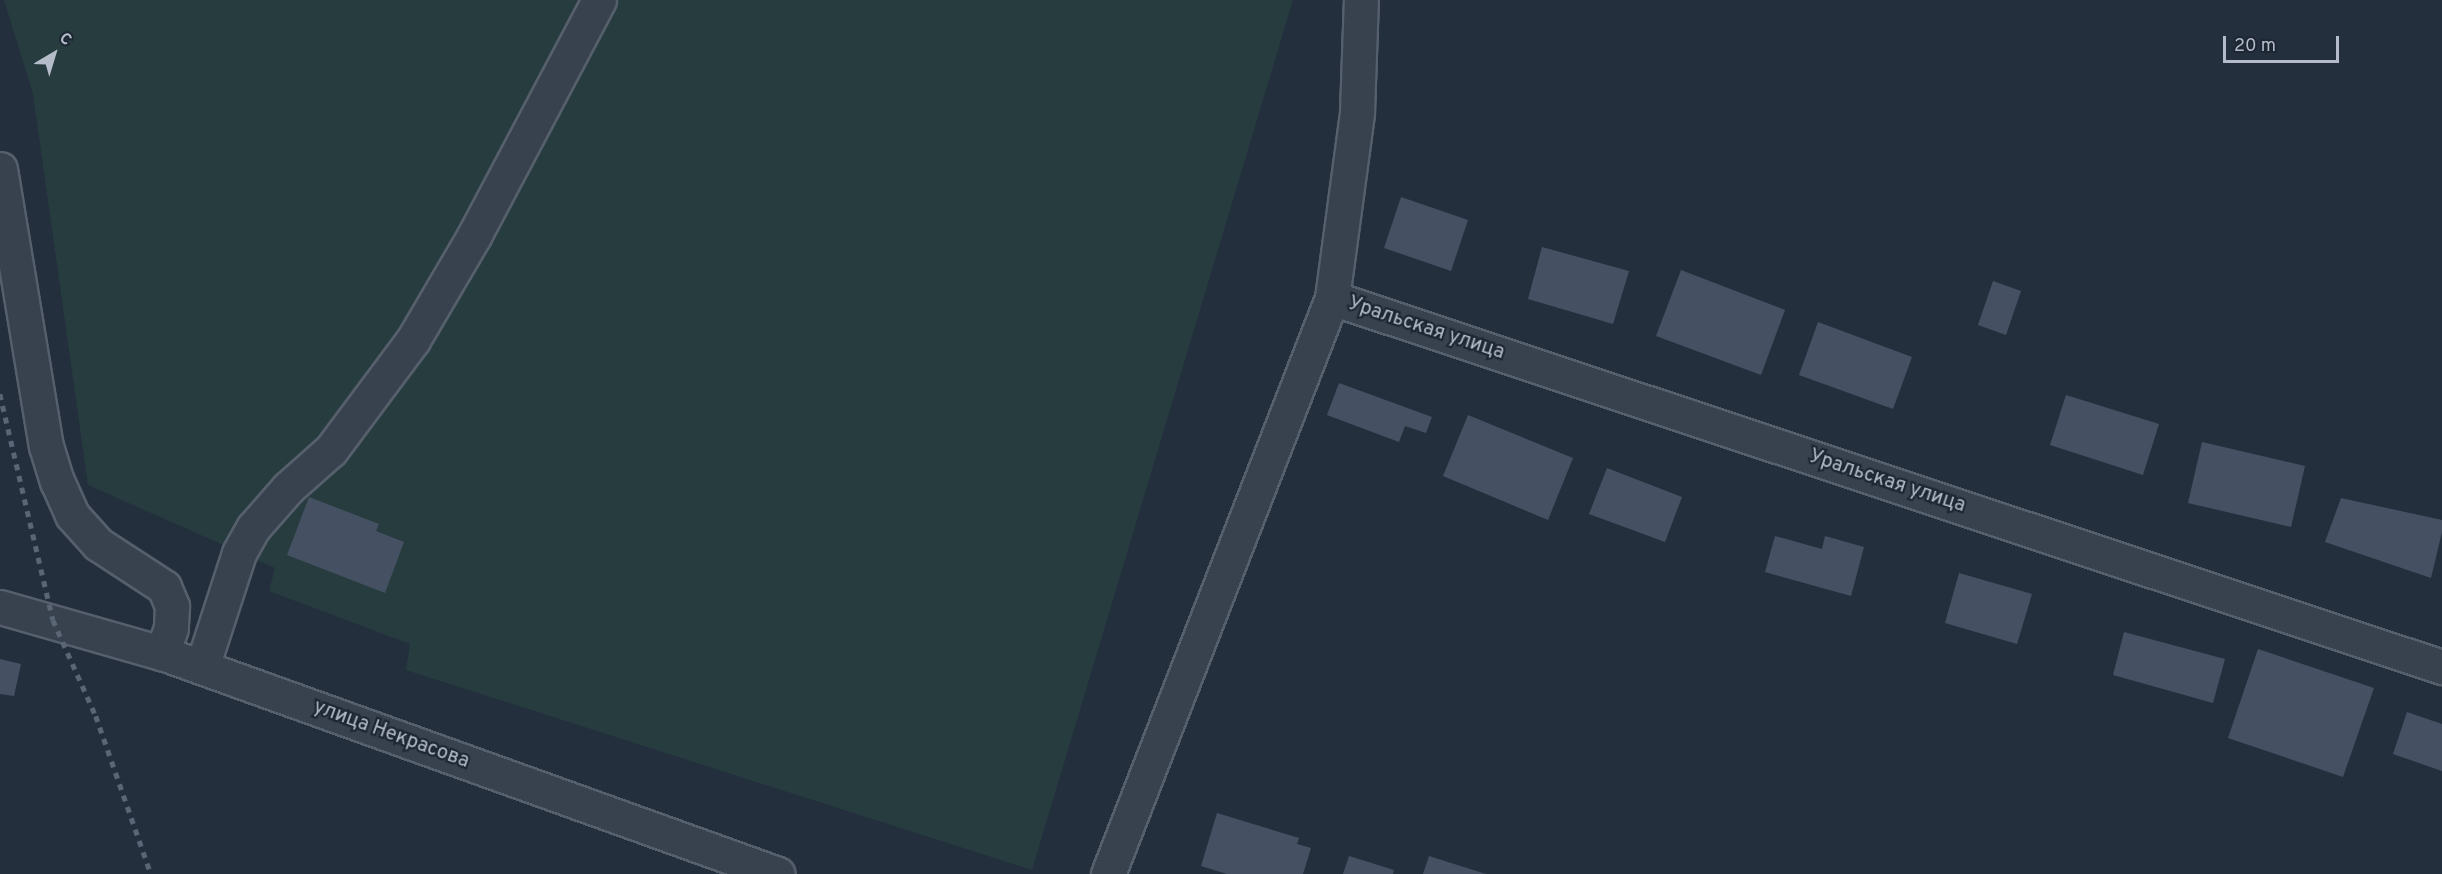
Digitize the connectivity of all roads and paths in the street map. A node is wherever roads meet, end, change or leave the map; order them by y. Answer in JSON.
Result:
{"nodes":[{"id":1,"x":599,"y":0,"type":"edge"},
{"id":2,"x":1361,"y":0,"type":"edge"},
{"id":3,"x":0,"y":169,"type":"edge"},
{"id":4,"x":1332,"y":298,"type":"junction"},
{"id":5,"x":0,"y":607,"type":"edge"},
{"id":6,"x":162,"y":653,"type":"junction"},
{"id":7,"x":202,"y":667,"type":"junction"},
{"id":8,"x":2442,"y":667,"type":"edge"},
{"id":9,"x":778,"y":874,"type":"edge"},
{"id":10,"x":1108,"y":874,"type":"edge"}],
"edges":[{"from":1,"to":7,"type":"street"},
{"from":2,"to":4,"type":"street"},
{"from":3,"to":6,"type":"street"},
{"from":4,"to":8,"type":"street","name":"Уральская улица"},
{"from":4,"to":10,"type":"street"},
{"from":5,"to":6,"type":"street","name":"улица Некрасова"},
{"from":6,"to":7,"type":"street","name":"улица Некрасова"},
{"from":7,"to":9,"type":"street","name":"улица Некрасова"}]}
